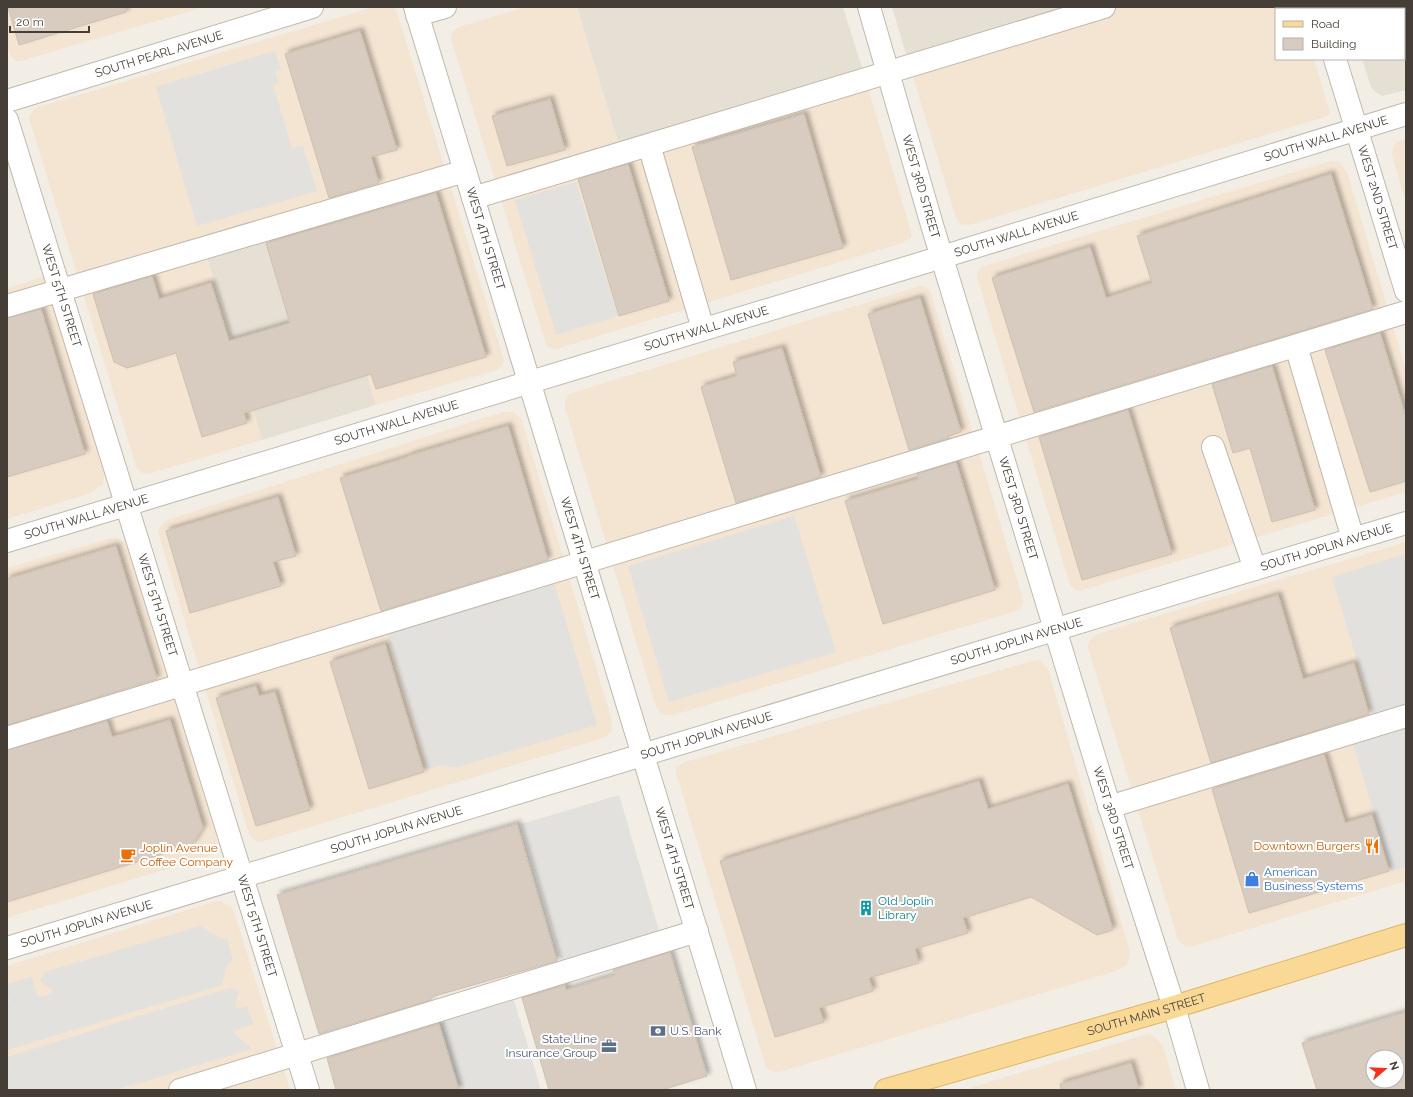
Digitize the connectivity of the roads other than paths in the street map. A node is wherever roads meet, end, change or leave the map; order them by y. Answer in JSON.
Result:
{"nodes":[{"id":1,"x":312,"y":7,"type":"edge"},
{"id":2,"x":445,"y":7,"type":"edge"},
{"id":3,"x":869,"y":7,"type":"edge"},
{"id":4,"x":1104,"y":7,"type":"edge"},
{"id":5,"x":416,"y":11,"type":"edge"},
{"id":6,"x":1335,"y":60,"type":"edge"},
{"id":7,"x":889,"y":73,"type":"junction"},
{"id":8,"x":7,"y":101,"type":"edge"},
{"id":9,"x":1406,"y":114,"type":"edge"},
{"id":10,"x":7,"y":120,"type":"edge"},
{"id":11,"x":1356,"y":130,"type":"junction"},
{"id":12,"x":649,"y":146,"type":"junction"},
{"id":13,"x":465,"y":171,"type":"junction"},
{"id":14,"x":473,"y":198,"type":"junction"},
{"id":15,"x":942,"y":257,"type":"junction"},
{"id":16,"x":60,"y":290,"type":"junction"},
{"id":17,"x":1406,"y":291,"type":"edge"},
{"id":18,"x":7,"y":306,"type":"edge"},
{"id":19,"x":1406,"y":312,"type":"edge"},
{"id":20,"x":703,"y":329,"type":"junction"},
{"id":21,"x":1296,"y":346,"type":"junction"},
{"id":22,"x":529,"y":382,"type":"junction"},
{"id":23,"x":996,"y":437,"type":"junction"},
{"id":24,"x":1212,"y":447,"type":"dead end"},
{"id":25,"x":126,"y":505,"type":"junction"},
{"id":26,"x":1406,"y":523,"type":"edge"},
{"id":27,"x":1353,"y":539,"type":"junction"},
{"id":28,"x":7,"y":541,"type":"edge"},
{"id":29,"x":584,"y":562,"type":"junction"},
{"id":30,"x":1255,"y":568,"type":"junction"},
{"id":31,"x":1054,"y":629,"type":"junction"},
{"id":32,"x":182,"y":685,"type":"junction"},
{"id":33,"x":1406,"y":716,"type":"edge"},
{"id":34,"x":7,"y":738,"type":"edge"},
{"id":35,"x":643,"y":754,"type":"junction"},
{"id":36,"x":1109,"y":807,"type":"junction"},
{"id":37,"x":242,"y":877,"type":"junction"},
{"id":38,"x":697,"y":931,"type":"junction"},
{"id":39,"x":1406,"y":935,"type":"edge"},
{"id":40,"x":7,"y":948,"type":"edge"},
{"id":41,"x":1174,"y":1007,"type":"junction"},
{"id":42,"x":297,"y":1054,"type":"junction"},
{"id":43,"x":180,"y":1090,"type":"edge"},
{"id":44,"x":308,"y":1090,"type":"edge"},
{"id":45,"x":745,"y":1090,"type":"edge"},
{"id":46,"x":886,"y":1090,"type":"edge"},
{"id":47,"x":1198,"y":1090,"type":"edge"}],
"edges":[{"from":1,"to":8,"type":"street","name":"SOUTH PEARL AVENUE"},
{"from":2,"to":5,"type":"street"},
{"from":3,"to":7,"type":"street","name":"WEST 3RD STREET"},
{"from":4,"to":7,"type":"street"},
{"from":5,"to":13,"type":"street","name":"WEST 4TH STREET"},
{"from":6,"to":11,"type":"street","name":"WEST 2ND STREET"},
{"from":7,"to":12,"type":"street"},
{"from":7,"to":15,"type":"street","name":"WEST 3RD STREET"},
{"from":9,"to":11,"type":"street","name":"SOUTH WALL AVENUE"},
{"from":10,"to":16,"type":"street","name":"WEST 5TH STREET"},
{"from":11,"to":15,"type":"street","name":"SOUTH WALL AVENUE"},
{"from":11,"to":17,"type":"street","name":"WEST 2ND STREET"},
{"from":12,"to":14,"type":"street"},
{"from":12,"to":20,"type":"street"},
{"from":13,"to":14,"type":"street","name":"WEST 4TH STREET"},
{"from":13,"to":16,"type":"street"},
{"from":14,"to":22,"type":"street","name":"WEST 4TH STREET"},
{"from":15,"to":20,"type":"street","name":"SOUTH WALL AVENUE"},
{"from":15,"to":23,"type":"street","name":"WEST 3RD STREET"},
{"from":16,"to":18,"type":"street"},
{"from":16,"to":25,"type":"street","name":"WEST 5TH STREET"},
{"from":19,"to":21,"type":"street"},
{"from":20,"to":22,"type":"street","name":"SOUTH WALL AVENUE"},
{"from":21,"to":23,"type":"street"},
{"from":21,"to":27,"type":"street"},
{"from":22,"to":25,"type":"street","name":"SOUTH WALL AVENUE"},
{"from":22,"to":29,"type":"street","name":"WEST 4TH STREET"},
{"from":23,"to":29,"type":"street"},
{"from":23,"to":31,"type":"street","name":"WEST 3RD STREET"},
{"from":24,"to":30,"type":"street"},
{"from":25,"to":28,"type":"street","name":"SOUTH WALL AVENUE"},
{"from":25,"to":32,"type":"street","name":"WEST 5TH STREET"},
{"from":26,"to":27,"type":"street","name":"SOUTH JOPLIN AVENUE"},
{"from":27,"to":30,"type":"street","name":"SOUTH JOPLIN AVENUE"},
{"from":29,"to":32,"type":"street"},
{"from":29,"to":35,"type":"street","name":"WEST 4TH STREET"},
{"from":30,"to":31,"type":"street","name":"SOUTH JOPLIN AVENUE"},
{"from":31,"to":35,"type":"street","name":"SOUTH JOPLIN AVENUE"},
{"from":31,"to":36,"type":"street","name":"WEST 3RD STREET"},
{"from":32,"to":34,"type":"street"},
{"from":32,"to":37,"type":"street","name":"WEST 5TH STREET"},
{"from":33,"to":36,"type":"street"},
{"from":35,"to":37,"type":"street","name":"SOUTH JOPLIN AVENUE"},
{"from":35,"to":38,"type":"street","name":"WEST 4TH STREET"},
{"from":36,"to":41,"type":"street","name":"WEST 3RD STREET"},
{"from":37,"to":40,"type":"street","name":"SOUTH JOPLIN AVENUE"},
{"from":37,"to":42,"type":"street","name":"WEST 5TH STREET"},
{"from":38,"to":42,"type":"street"},
{"from":38,"to":45,"type":"street","name":"WEST 4TH STREET"},
{"from":39,"to":41,"type":"main road","name":"SOUTH MAIN STREET"},
{"from":41,"to":46,"type":"main road","name":"SOUTH MAIN STREET"},
{"from":41,"to":47,"type":"street","name":"WEST 3RD STREET"},
{"from":42,"to":43,"type":"street"},
{"from":42,"to":44,"type":"street","name":"WEST 5TH STREET"}]}
